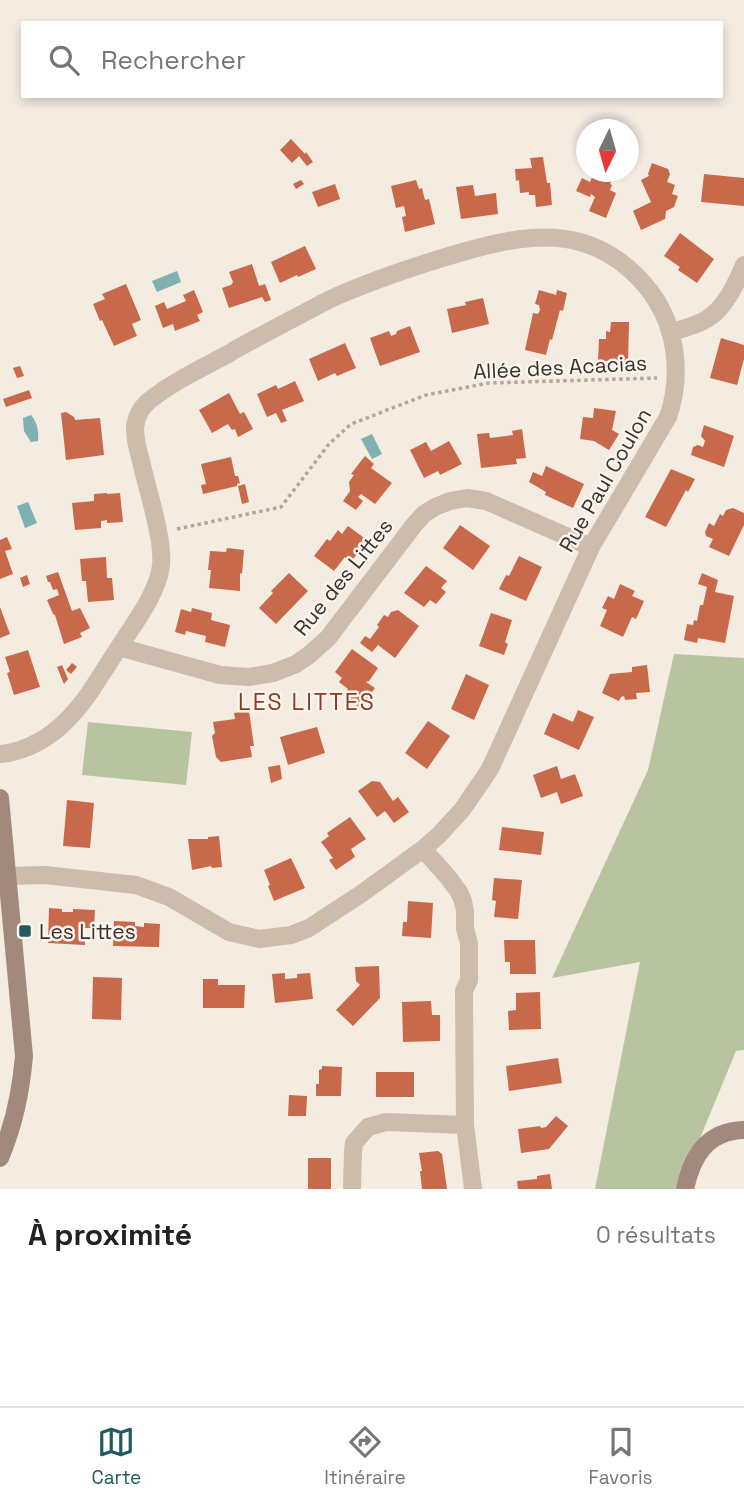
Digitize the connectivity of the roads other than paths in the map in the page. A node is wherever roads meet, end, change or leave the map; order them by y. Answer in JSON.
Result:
{"nodes":[{"id":1,"x":744,"y":265,"type":"edge"},
{"id":2,"x":670,"y":332,"type":"junction"},
{"id":3,"x":591,"y":547,"type":"junction"},
{"id":4,"x":118,"y":647,"type":"junction"},
{"id":5,"x":0,"y":754,"type":"edge"},
{"id":6,"x":0,"y":798,"type":"edge"},
{"id":7,"x":423,"y":849,"type":"junction"},
{"id":8,"x":7,"y":876,"type":"junction"},
{"id":9,"x":465,"y":1125,"type":"junction"},
{"id":10,"x":744,"y":1130,"type":"edge"},
{"id":11,"x":0,"y":1158,"type":"edge"},
{"id":12,"x":352,"y":1189,"type":"edge"},
{"id":13,"x":473,"y":1189,"type":"edge"},
{"id":14,"x":685,"y":1189,"type":"edge"}],
"edges":[{"from":1,"to":2,"type":"street"},
{"from":2,"to":3,"type":"street","name":"Rue Paul Coulon"},
{"from":2,"to":4,"type":"street","name":"Rue Paul Coulon"},
{"from":3,"to":4,"type":"street","name":"Rue des Littes"},
{"from":3,"to":7,"type":"street","name":"Rue Paul Coulon"},
{"from":4,"to":5,"type":"street","name":"Rue Paul Coulon"},
{"from":6,"to":8,"type":"street"},
{"from":7,"to":8,"type":"street","name":"Rue Paul Coulon"},
{"from":7,"to":9,"type":"street"},
{"from":8,"to":11,"type":"street"},
{"from":9,"to":12,"type":"street"},
{"from":9,"to":13,"type":"street"},
{"from":10,"to":14,"type":"street"}]}
